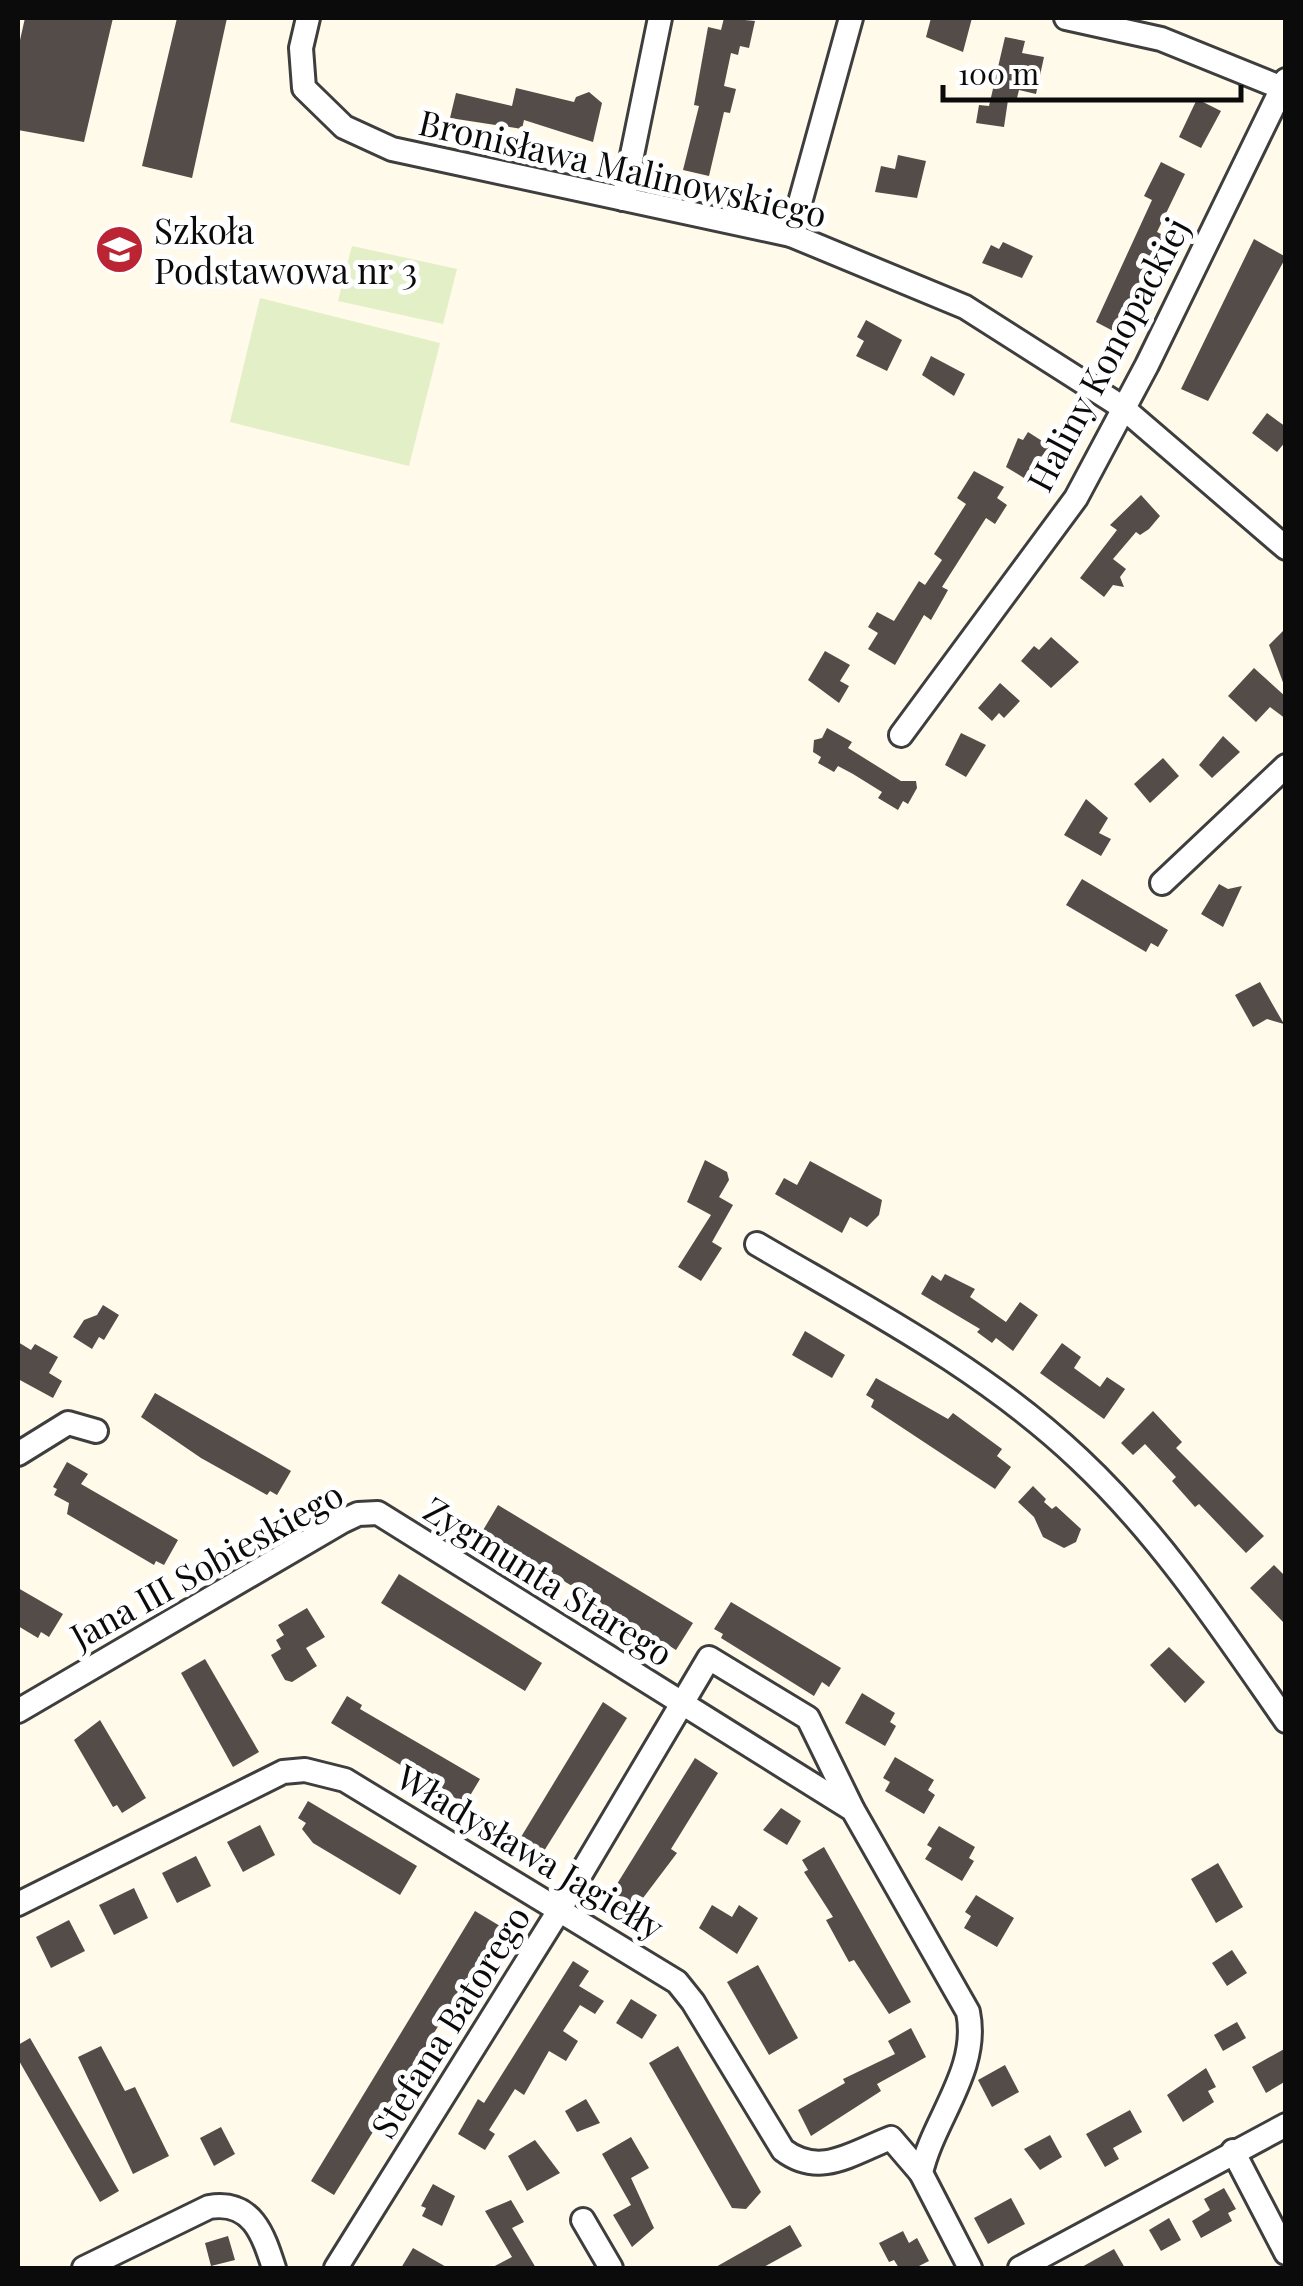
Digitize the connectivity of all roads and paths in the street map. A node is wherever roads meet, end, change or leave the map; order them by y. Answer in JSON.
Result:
{"nodes":[{"id":1,"x":308,"y":18,"type":"edge"},
{"id":2,"x":660,"y":18,"type":"edge"},
{"id":3,"x":851,"y":18,"type":"edge"},
{"id":4,"x":1066,"y":18,"type":"edge"},
{"id":5,"x":1284,"y":84,"type":"edge"},
{"id":6,"x":623,"y":199,"type":"junction"},
{"id":7,"x":791,"y":235,"type":"junction"},
{"id":8,"x":1122,"y":407,"type":"junction"},
{"id":9,"x":1286,"y":548,"type":"edge"},
{"id":10,"x":900,"y":735,"type":"dead end"},
{"id":11,"x":1286,"y":766,"type":"edge"},
{"id":12,"x":1162,"y":883,"type":"dead end"},
{"id":13,"x":757,"y":1244,"type":"dead end"},
{"id":14,"x":96,"y":1431,"type":"dead end"},
{"id":15,"x":18,"y":1454,"type":"edge"},
{"id":16,"x":378,"y":1513,"type":"joint"},
{"id":17,"x":682,"y":1706,"type":"junction"},
{"id":18,"x":18,"y":1710,"type":"edge"},
{"id":19,"x":1286,"y":1721,"type":"edge"},
{"id":20,"x":853,"y":1810,"type":"junction"},
{"id":21,"x":18,"y":1904,"type":"edge"},
{"id":22,"x":560,"y":1909,"type":"junction"},
{"id":23,"x":1286,"y":2125,"type":"edge"},
{"id":24,"x":1233,"y":2151,"type":"junction"},
{"id":25,"x":921,"y":2173,"type":"junction"},
{"id":26,"x":583,"y":2220,"type":"dead end"},
{"id":27,"x":1286,"y":2253,"type":"edge"},
{"id":28,"x":84,"y":2268,"type":"edge"},
{"id":29,"x":274,"y":2268,"type":"edge"},
{"id":30,"x":336,"y":2268,"type":"edge"},
{"id":31,"x":611,"y":2268,"type":"edge"},
{"id":32,"x":970,"y":2268,"type":"edge"},
{"id":33,"x":1020,"y":2268,"type":"edge"}],
"edges":[{"from":1,"to":6,"type":"street","name":"Bronisława Malinowskiego"},
{"from":2,"to":6,"type":"street"},
{"from":3,"to":7,"type":"street"},
{"from":4,"to":5,"type":"street","name":"Haliny Konopackiej"},
{"from":5,"to":8,"type":"street","name":"Haliny Konopackiej"},
{"from":6,"to":7,"type":"street","name":"Bronisława Malinowskiego"},
{"from":7,"to":8,"type":"street","name":"Bronisława Malinowskiego"},
{"from":8,"to":9,"type":"street","name":"Bronisława Malinowskiego"},
{"from":8,"to":10,"type":"street","name":"Haliny Konopackiej"},
{"from":11,"to":12,"type":"street"},
{"from":13,"to":19,"type":"street"},
{"from":14,"to":15,"type":"street"},
{"from":16,"to":17,"type":"street","name":"Zygmunta Starego"},
{"from":16,"to":18,"type":"street","name":"Jana III Sobieskiego"},
{"from":17,"to":20,"type":"street","name":"Zygmunta Starego"},
{"from":17,"to":20,"type":"street","name":"Zygmunta Starego"},
{"from":17,"to":22,"type":"street","name":"Stefana Batorego"},
{"from":20,"to":25,"type":"street","name":"Zygmunta Starego"},
{"from":21,"to":22,"type":"street","name":"Władysława Jagiełły"},
{"from":22,"to":25,"type":"street","name":"Władysława Jagiełły"},
{"from":22,"to":30,"type":"street","name":"Stefana Batorego"},
{"from":23,"to":24,"type":"street"},
{"from":24,"to":27,"type":"street"},
{"from":24,"to":33,"type":"street"},
{"from":25,"to":32,"type":"street"},
{"from":26,"to":31,"type":"street"},
{"from":28,"to":29,"type":"street"}]}
